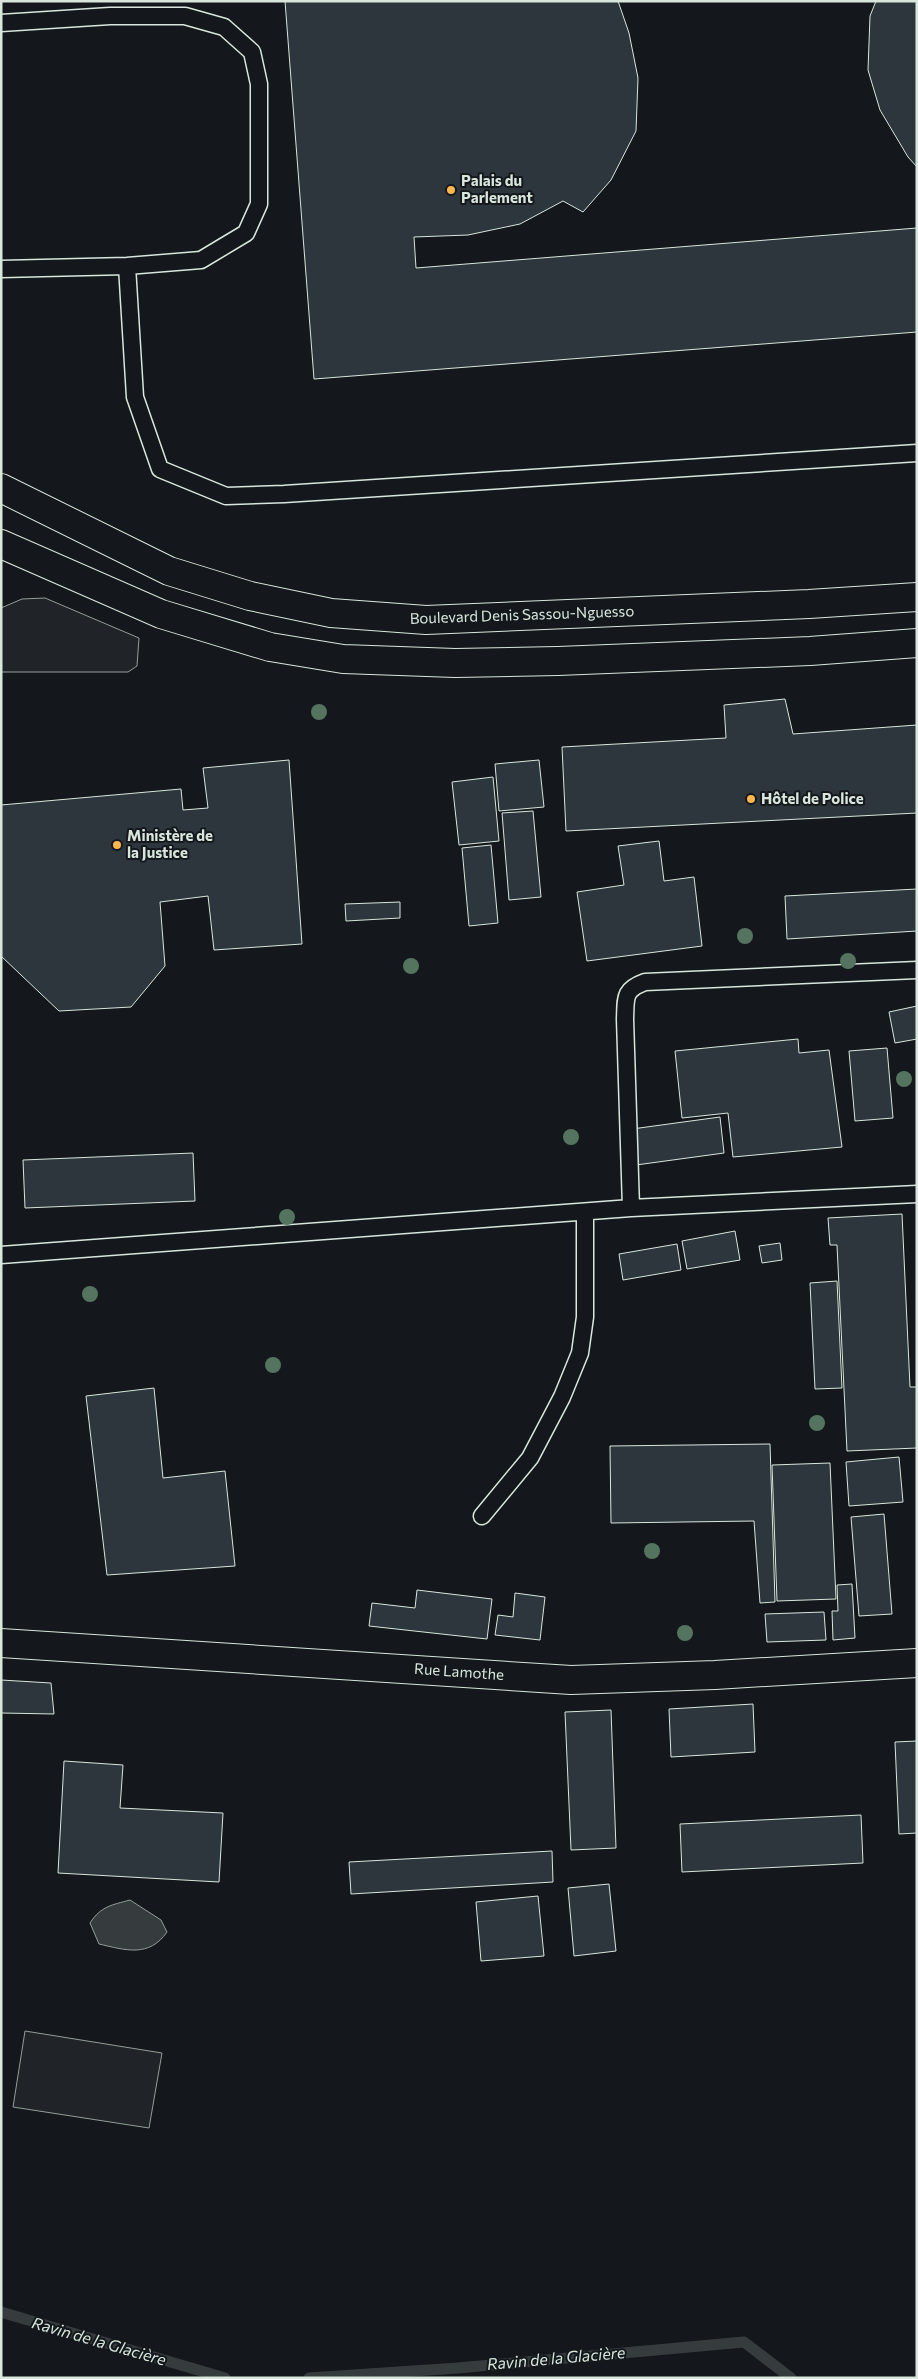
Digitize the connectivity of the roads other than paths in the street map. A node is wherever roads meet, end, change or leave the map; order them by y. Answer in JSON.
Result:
{"nodes":[{"id":1,"x":109,"y":8,"type":"edge"},
{"id":2,"x":1,"y":23,"type":"edge"},
{"id":3,"x":127,"y":266,"type":"junction"},
{"id":4,"x":1,"y":269,"type":"edge"},
{"id":5,"x":917,"y":453,"type":"edge"},
{"id":6,"x":1,"y":488,"type":"edge"},
{"id":7,"x":1,"y":544,"type":"edge"},
{"id":8,"x":917,"y":597,"type":"edge"},
{"id":9,"x":917,"y":643,"type":"edge"},
{"id":10,"x":917,"y":970,"type":"edge"},
{"id":11,"x":917,"y":1194,"type":"edge"},
{"id":12,"x":631,"y":1208,"type":"junction"},
{"id":13,"x":584,"y":1212,"type":"junction"},
{"id":14,"x":1,"y":1255,"type":"edge"},
{"id":15,"x":482,"y":1516,"type":"dead end"},
{"id":16,"x":1,"y":1643,"type":"edge"},
{"id":17,"x":917,"y":1663,"type":"edge"}],
"edges":[{"from":1,"to":2,"type":"lane"},
{"from":1,"to":3,"type":"lane"},
{"from":3,"to":4,"type":"lane"},
{"from":3,"to":5,"type":"lane"},
{"from":6,"to":8,"type":"main road","name":"Boulevard Denis Sassou-Nguesso"},
{"from":7,"to":9,"type":"main road"},
{"from":10,"to":12,"type":"lane"},
{"from":11,"to":12,"type":"lane"},
{"from":12,"to":13,"type":"lane"},
{"from":13,"to":14,"type":"lane"},
{"from":13,"to":15,"type":"lane"},
{"from":16,"to":17,"type":"main road","name":"Rue Lamothe"}]}
